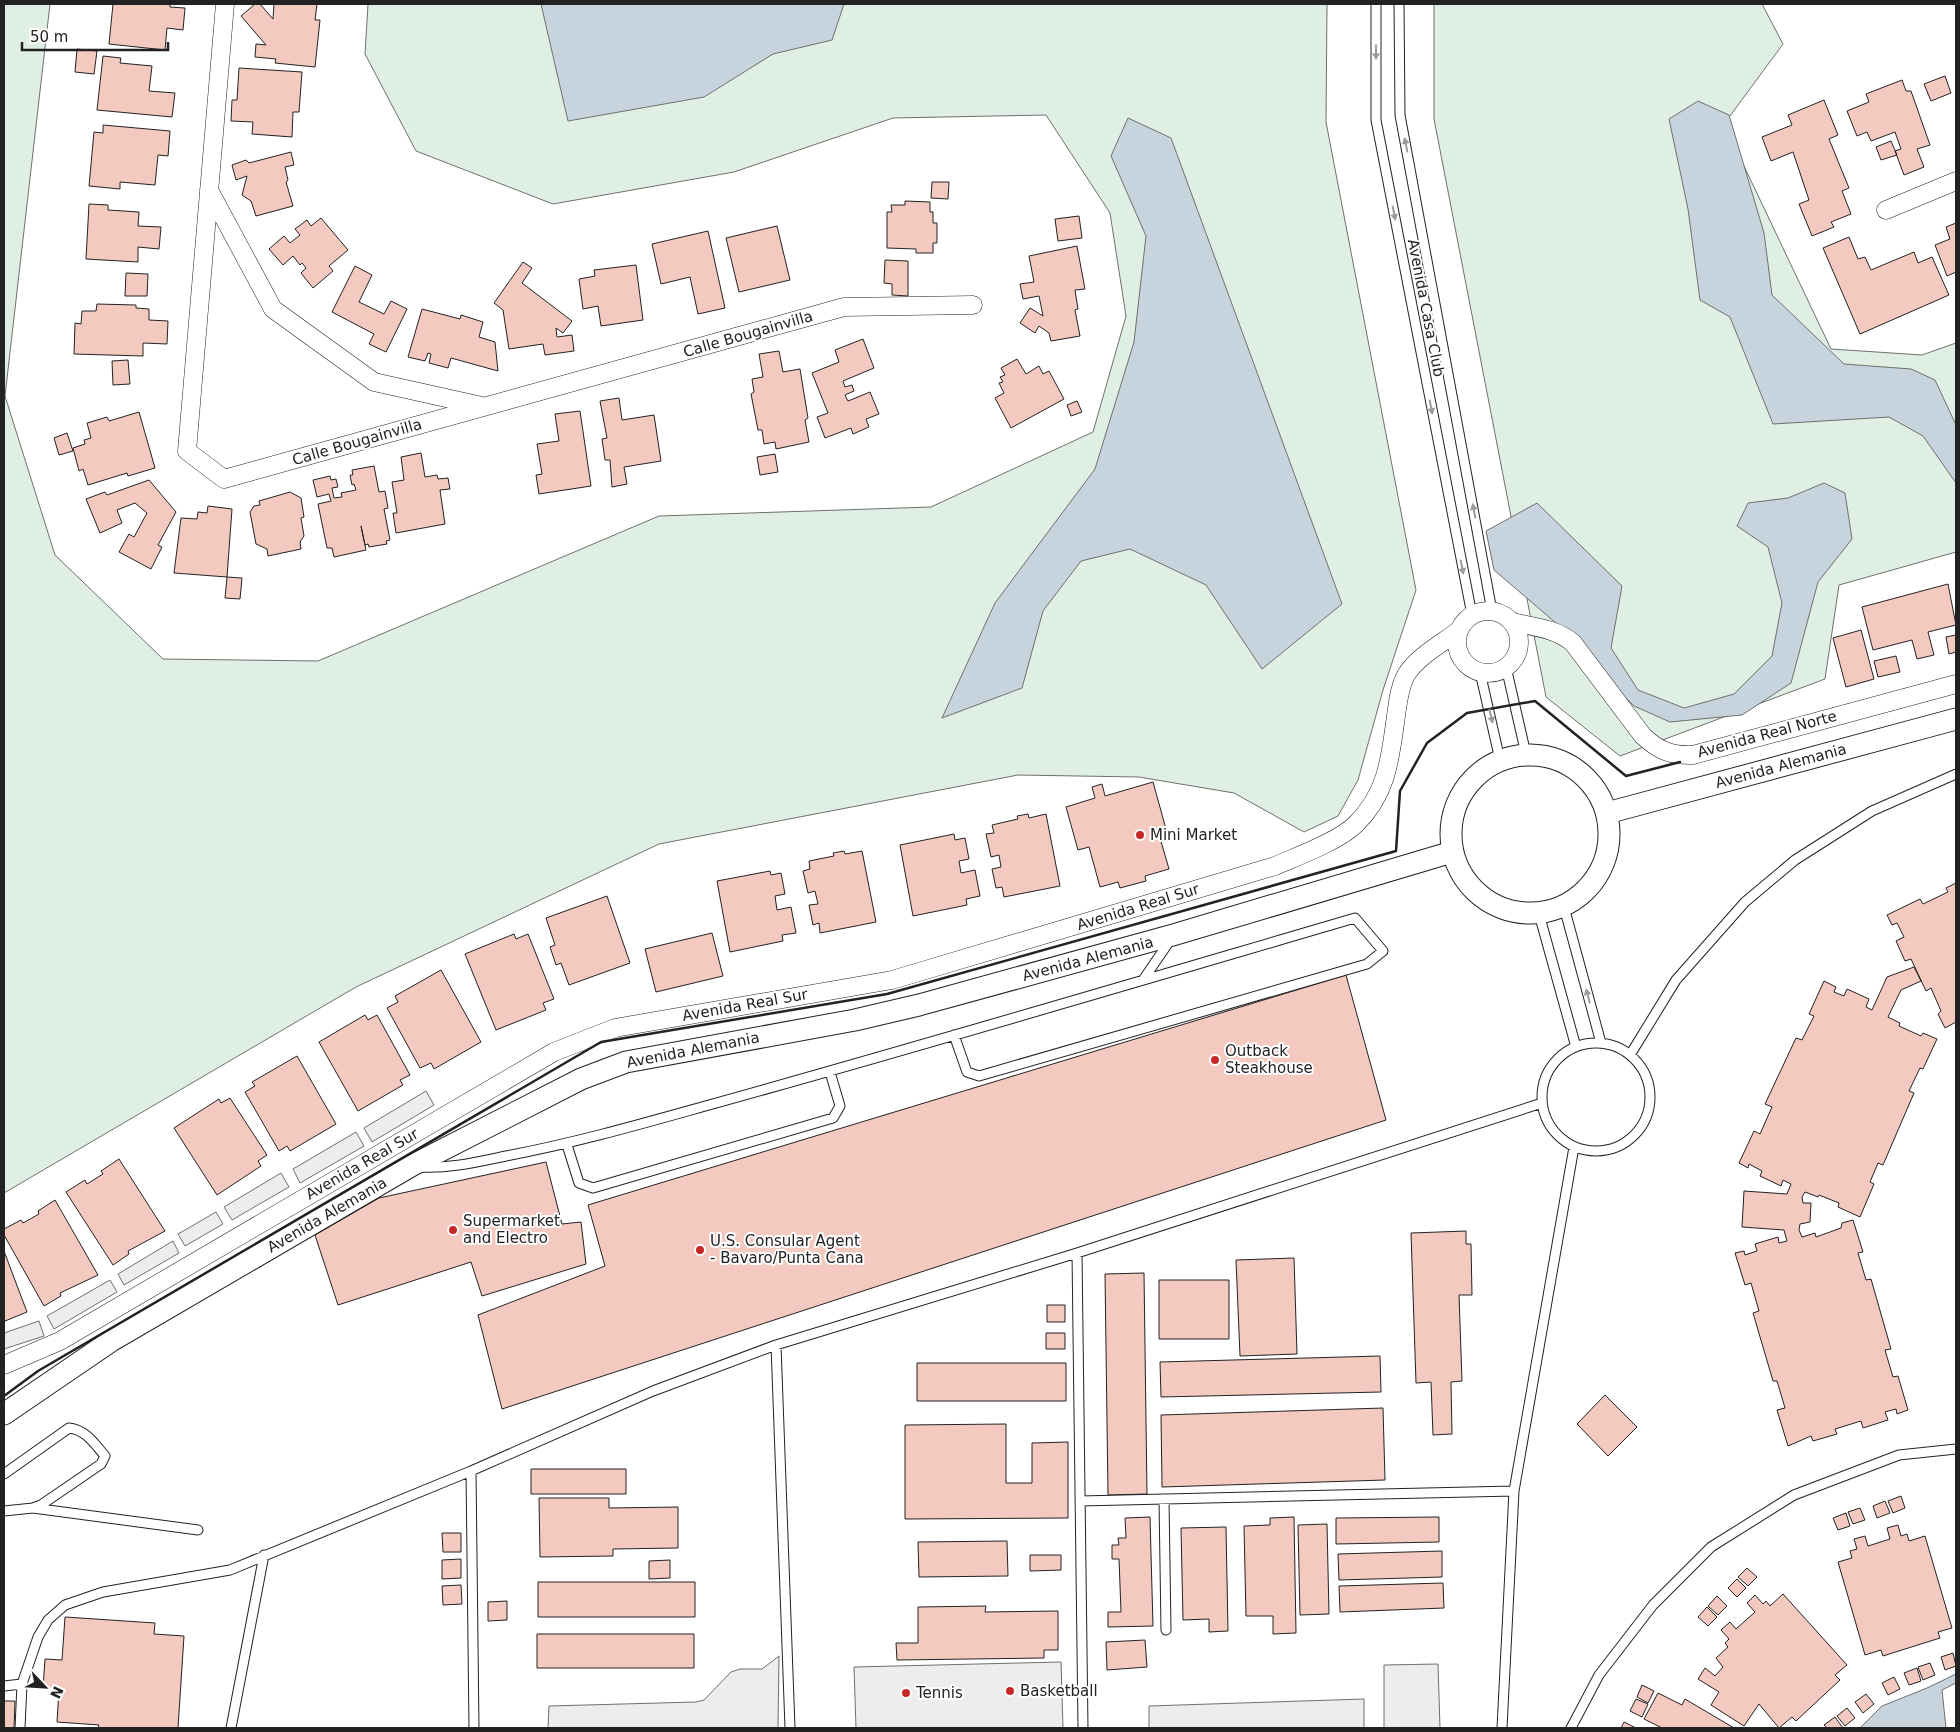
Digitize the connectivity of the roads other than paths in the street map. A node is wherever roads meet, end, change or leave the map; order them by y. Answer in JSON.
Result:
{"nodes":[{"id":1,"x":225,"y":4,"type":"edge"},
{"id":2,"x":1376,"y":4,"type":"edge"},
{"id":3,"x":1399,"y":4,"type":"edge"},
{"id":4,"x":1956,"y":181,"type":"edge"},
{"id":5,"x":209,"y":190,"type":"junction"},
{"id":6,"x":1886,"y":210,"type":"dead end"},
{"id":7,"x":973,"y":305,"type":"dead end"},
{"id":8,"x":485,"y":407,"type":"junction"},
{"id":9,"x":1492,"y":611,"type":"junction"},
{"id":10,"x":1472,"y":615,"type":"junction"},
{"id":11,"x":1512,"y":622,"type":"junction"},
{"id":12,"x":1541,"y":628,"type":"junction"},
{"id":13,"x":1458,"y":631,"type":"junction"},
{"id":14,"x":1518,"y":647,"type":"junction"},
{"id":15,"x":1428,"y":653,"type":"junction"},
{"id":16,"x":1460,"y":658,"type":"junction"},
{"id":17,"x":1506,"y":668,"type":"junction"},
{"id":18,"x":1480,"y":672,"type":"junction"},
{"id":19,"x":1956,"y":684,"type":"edge"},
{"id":20,"x":1956,"y":719,"type":"edge"},
{"id":21,"x":1526,"y":754,"type":"junction"},
{"id":22,"x":1500,"y":760,"type":"junction"},
{"id":23,"x":1956,"y":774,"type":"edge"},
{"id":24,"x":1607,"y":813,"type":"junction"},
{"id":25,"x":1452,"y":852,"type":"junction"},
{"id":26,"x":1564,"y":906,"type":"junction"},
{"id":27,"x":1539,"y":914,"type":"junction"},
{"id":28,"x":1173,"y":935,"type":"junction"},
{"id":29,"x":1144,"y":980,"type":"junction"},
{"id":30,"x":954,"y":1035,"type":"junction"},
{"id":31,"x":1601,"y":1043,"type":"junction"},
{"id":32,"x":1576,"y":1047,"type":"junction"},
{"id":33,"x":1630,"y":1055,"type":"junction"},
{"id":34,"x":830,"y":1072,"type":"junction"},
{"id":35,"x":1542,"y":1102,"type":"junction"},
{"id":36,"x":567,"y":1145,"type":"junction"},
{"id":37,"x":1574,"y":1147,"type":"junction"},
{"id":38,"x":411,"y":1166,"type":"junction"},
{"id":39,"x":1077,"y":1253,"type":"junction"},
{"id":40,"x":776,"y":1345,"type":"junction"},
{"id":41,"x":4,"y":1365,"type":"edge"},
{"id":42,"x":4,"y":1414,"type":"edge"},
{"id":43,"x":1956,"y":1449,"type":"edge"},
{"id":44,"x":471,"y":1471,"type":"junction"},
{"id":45,"x":4,"y":1474,"type":"edge"},
{"id":46,"x":1514,"y":1491,"type":"junction"},
{"id":47,"x":1164,"y":1500,"type":"junction"},
{"id":48,"x":1080,"y":1501,"type":"junction"},
{"id":49,"x":33,"y":1508,"type":"junction"},
{"id":50,"x":4,"y":1511,"type":"edge"},
{"id":51,"x":198,"y":1530,"type":"dead end"},
{"id":52,"x":264,"y":1555,"type":"junction"},
{"id":53,"x":1166,"y":1630,"type":"dead end"},
{"id":54,"x":22,"y":1684,"type":"junction"},
{"id":55,"x":4,"y":1686,"type":"edge"},
{"id":56,"x":20,"y":1728,"type":"edge"},
{"id":57,"x":231,"y":1728,"type":"edge"},
{"id":58,"x":474,"y":1728,"type":"edge"},
{"id":59,"x":790,"y":1728,"type":"edge"},
{"id":60,"x":1083,"y":1728,"type":"edge"},
{"id":61,"x":1502,"y":1728,"type":"edge"},
{"id":62,"x":1571,"y":1728,"type":"edge"}],
"edges":[{"from":1,"to":5,"type":"street","name":"Calle Bougainvilla"},
{"from":2,"to":10,"type":"lane","name":"Avenida Casa Club","one_way":true},
{"from":9,"to":3,"type":"lane","name":"Avenida Casa Club","one_way":true},
{"from":4,"to":6,"type":"street"},
{"from":5,"to":8,"type":"street"},
{"from":5,"to":8,"type":"street","name":"Calle Bougainvilla"},
{"from":7,"to":8,"type":"street","name":"Calle Bougainvilla"},
{"from":9,"to":10,"type":"street"},
{"from":9,"to":11,"type":"street"},
{"from":10,"to":13,"type":"street"},
{"from":11,"to":12,"type":"street","name":"Avenida Real Norte"},
{"from":11,"to":14,"type":"street"},
{"from":12,"to":14,"type":"street"},
{"from":12,"to":19,"type":"street","name":"Avenida Real Norte"},
{"from":13,"to":15,"type":"street","name":"Avenida Real Sur"},
{"from":13,"to":16,"type":"street"},
{"from":14,"to":17,"type":"street"},
{"from":15,"to":16,"type":"street"},
{"from":15,"to":41,"type":"street","name":"Avenida Real Sur"},
{"from":16,"to":18,"type":"street"},
{"from":17,"to":18,"type":"street"},
{"from":17,"to":21,"type":"lane"},
{"from":18,"to":22,"type":"lane","one_way":true},
{"from":20,"to":24,"type":"street","name":"Avenida Alemania"},
{"from":21,"to":22,"type":"street"},
{"from":21,"to":24,"type":"street"},
{"from":22,"to":25,"type":"street"},
{"from":23,"to":33,"type":"lane"},
{"from":24,"to":26,"type":"street"},
{"from":25,"to":27,"type":"street"},
{"from":25,"to":28,"type":"street","name":"Avenida Alemania"},
{"from":26,"to":27,"type":"street"},
{"from":31,"to":26,"type":"lane","one_way":true},
{"from":27,"to":32,"type":"lane"},
{"from":28,"to":29,"type":"lane"},
{"from":28,"to":38,"type":"street","name":"Avenida Alemania"},
{"from":29,"to":30,"type":"lane"},
{"from":29,"to":30,"type":"lane"},
{"from":30,"to":34,"type":"lane"},
{"from":31,"to":32,"type":"lane"},
{"from":31,"to":33,"type":"lane"},
{"from":32,"to":35,"type":"lane"},
{"from":33,"to":37,"type":"lane"},
{"from":34,"to":36,"type":"lane"},
{"from":34,"to":36,"type":"lane"},
{"from":35,"to":37,"type":"lane"},
{"from":35,"to":39,"type":"lane"},
{"from":36,"to":38,"type":"lane"},
{"from":37,"to":46,"type":"lane"},
{"from":38,"to":42,"type":"street","name":"Avenida Alemania"},
{"from":39,"to":40,"type":"lane"},
{"from":39,"to":48,"type":"lane"},
{"from":40,"to":44,"type":"lane"},
{"from":40,"to":59,"type":"lane"},
{"from":43,"to":62,"type":"lane"},
{"from":44,"to":52,"type":"lane"},
{"from":44,"to":58,"type":"lane"},
{"from":45,"to":49,"type":"lane"},
{"from":46,"to":47,"type":"lane"},
{"from":46,"to":61,"type":"lane"},
{"from":47,"to":48,"type":"lane"},
{"from":47,"to":53,"type":"lane"},
{"from":48,"to":60,"type":"lane"},
{"from":49,"to":50,"type":"lane"},
{"from":49,"to":51,"type":"lane"},
{"from":52,"to":54,"type":"lane"},
{"from":52,"to":57,"type":"lane"},
{"from":54,"to":55,"type":"lane"},
{"from":54,"to":56,"type":"lane"}]}
